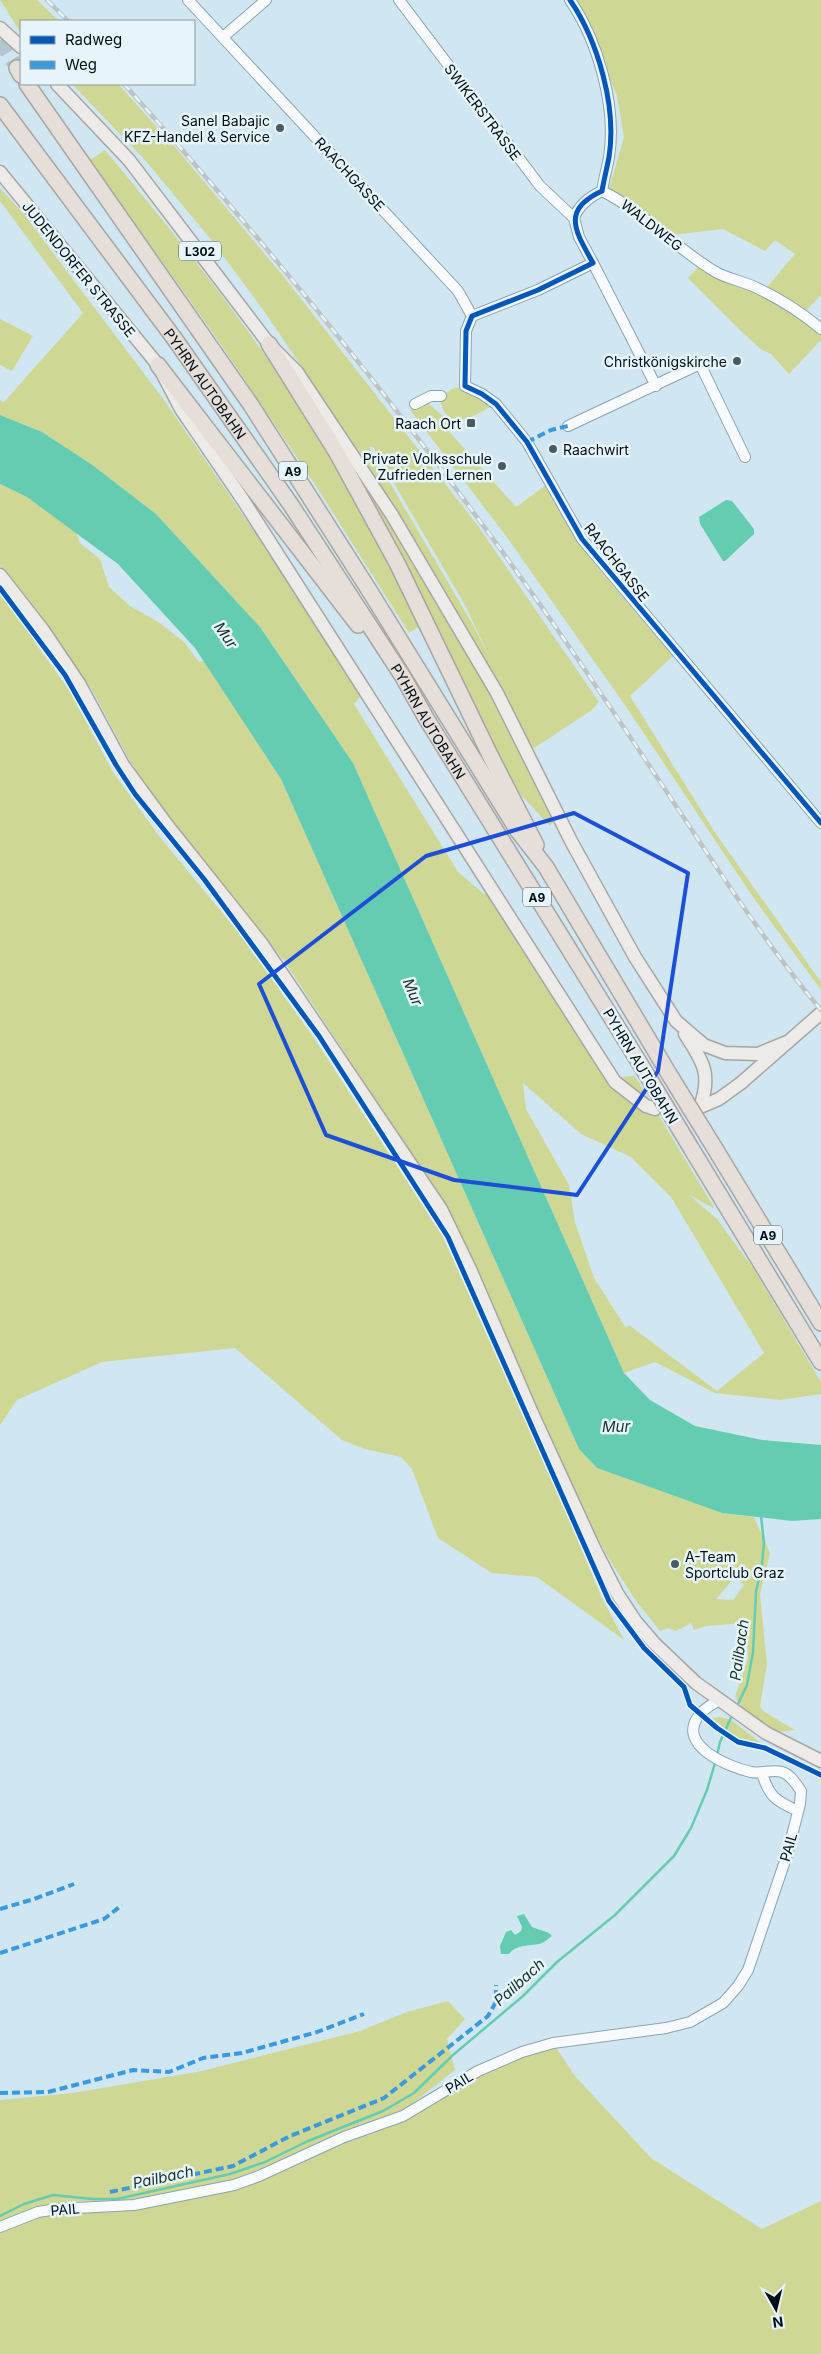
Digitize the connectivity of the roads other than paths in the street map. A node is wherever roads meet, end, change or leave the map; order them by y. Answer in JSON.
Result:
{"nodes":[{"id":1,"x":188,"y":0,"type":"edge"},
{"id":2,"x":266,"y":0,"type":"edge"},
{"id":3,"x":399,"y":0,"type":"edge"},
{"id":4,"x":570,"y":0,"type":"edge"},
{"id":5,"x":0,"y":28,"type":"edge"},
{"id":6,"x":223,"y":37,"type":"junction"},
{"id":7,"x":20,"y":46,"type":"edge"},
{"id":8,"x":28,"y":85,"type":"edge"},
{"id":9,"x":58,"y":85,"type":"edge"},
{"id":10,"x":0,"y":105,"type":"edge"},
{"id":11,"x":0,"y":172,"type":"edge"},
{"id":12,"x":602,"y":190,"type":"junction"},
{"id":13,"x":574,"y":218,"type":"junction"},
{"id":14,"x":593,"y":263,"type":"junction"},
{"id":15,"x":472,"y":316,"type":"junction"},
{"id":16,"x":821,"y":329,"type":"edge"},
{"id":17,"x":269,"y":344,"type":"junction"},
{"id":18,"x":158,"y":365,"type":"junction"},
{"id":19,"x":656,"y":386,"type":"junction"},
{"id":20,"x":441,"y":396,"type":"dead end"},
{"id":21,"x":415,"y":404,"type":"dead end"},
{"id":22,"x":568,"y":426,"type":"dead end"},
{"id":23,"x":744,"y":457,"type":"dead end"},
{"id":24,"x":0,"y":575,"type":"edge"},
{"id":25,"x":426,"y":718,"type":"junction"},
{"id":26,"x":821,"y":823,"type":"edge"},
{"id":27,"x":546,"y":867,"type":"junction"},
{"id":28,"x":821,"y":1013,"type":"edge"},
{"id":29,"x":676,"y":1021,"type":"junction"},
{"id":30,"x":787,"y":1042,"type":"junction"},
{"id":31,"x":655,"y":1109,"type":"dead end"},
{"id":32,"x":821,"y":1323,"type":"edge"},
{"id":33,"x":821,"y":1362,"type":"edge"},
{"id":34,"x":719,"y":1700,"type":"junction"},
{"id":35,"x":821,"y":1761,"type":"edge"},
{"id":36,"x":762,"y":1773,"type":"junction"},
{"id":37,"x":798,"y":1811,"type":"junction"},
{"id":38,"x":0,"y":2227,"type":"edge"}],
"edges":[{"from":1,"to":6,"type":"street","name":"RAACHGASSE"},
{"from":2,"to":6,"type":"street"},
{"from":3,"to":13,"type":"street","name":"SWIKERSTRASSE"},
{"from":4,"to":12,"type":"street"},
{"from":5,"to":7,"type":"main road"},
{"from":6,"to":15,"type":"street","name":"RAACHGASSE"},
{"from":8,"to":27,"type":"highway","name":"PYHRN AUTOBAHN","number":"A9"},
{"from":9,"to":17,"type":"main road","number":"L302"},
{"from":10,"to":25,"type":"highway","name":"PYHRN AUTOBAHN","number":"A9"},
{"from":11,"to":18,"type":"main road","name":"JUDENDORFER STRASSE"},
{"from":12,"to":13,"type":"street"},
{"from":12,"to":16,"type":"street","name":"WALDWEG"},
{"from":13,"to":14,"type":"street","name":"SWIKERSTRASSE"},
{"from":14,"to":15,"type":"street"},
{"from":14,"to":19,"type":"street","name":"SWIKERSTRASSE"},
{"from":15,"to":26,"type":"street","name":"RAACHGASSE"},
{"from":17,"to":27,"type":"highway"},
{"from":17,"to":29,"type":"main road","number":"L302"},
{"from":18,"to":25,"type":"highway"},
{"from":18,"to":31,"type":"main road","name":"JUDENDORFER STRASSE"},
{"from":19,"to":22,"type":"street"},
{"from":19,"to":23,"type":"street"},
{"from":20,"to":21,"type":"street"},
{"from":24,"to":34,"type":"main road"},
{"from":25,"to":33,"type":"highway","name":"PYHRN AUTOBAHN","number":"A9","bridge":true},
{"from":27,"to":32,"type":"highway","name":"PYHRN AUTOBAHN","number":"A9","bridge":true},
{"from":28,"to":30,"type":"main road","number":"L302"},
{"from":29,"to":30,"type":"main road","number":"L302"},
{"from":29,"to":30,"type":"main road","number":"L302"},
{"from":34,"to":35,"type":"main road"},
{"from":34,"to":36,"type":"street","name":"PAIL"},
{"from":36,"to":37,"type":"street"},
{"from":36,"to":37,"type":"street","name":"PAIL"},
{"from":37,"to":38,"type":"street","name":"PAIL"}]}
